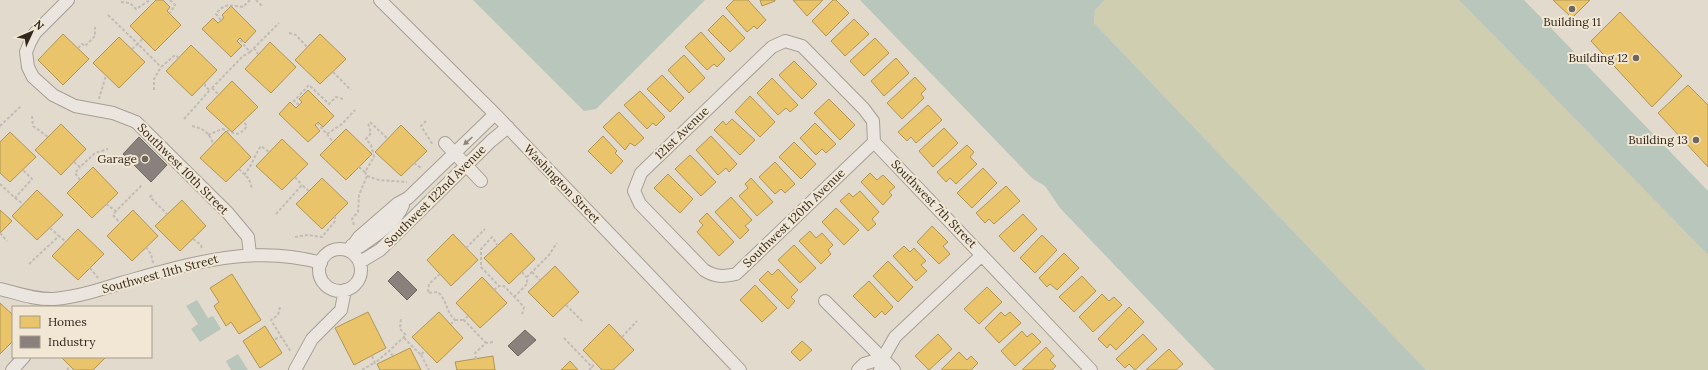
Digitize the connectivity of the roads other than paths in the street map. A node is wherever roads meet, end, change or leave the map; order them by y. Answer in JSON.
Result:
{"nodes":[{"id":1,"x":68,"y":0,"type":"edge"},
{"id":2,"x":380,"y":0,"type":"edge"},
{"id":3,"x":495,"y":114,"type":"junction"},
{"id":4,"x":508,"y":127,"type":"junction"},
{"id":5,"x":874,"y":142,"type":"junction"},
{"id":6,"x":440,"y":146,"type":"road end"},
{"id":7,"x":455,"y":153,"type":"junction"},
{"id":8,"x":466,"y":166,"type":"junction"},
{"id":9,"x":481,"y":180,"type":"dead end"},
{"id":10,"x":674,"y":237,"type":"joint"},
{"id":11,"x":353,"y":244,"type":"junction"},
{"id":12,"x":250,"y":254,"type":"junction"},
{"id":13,"x":982,"y":255,"type":"junction"},
{"id":14,"x":321,"y":262,"type":"junction"},
{"id":15,"x":360,"y":262,"type":"junction"},
{"id":16,"x":0,"y":289,"type":"edge"},
{"id":17,"x":345,"y":290,"type":"junction"},
{"id":18,"x":825,"y":301,"type":"dead end"},
{"id":19,"x":52,"y":303,"type":"edge"},
{"id":20,"x":23,"y":358,"type":"edge"},
{"id":21,"x":881,"y":364,"type":"edge"},
{"id":22,"x":296,"y":366,"type":"edge"},
{"id":23,"x":12,"y":370,"type":"edge"},
{"id":24,"x":740,"y":370,"type":"edge"},
{"id":25,"x":858,"y":370,"type":"edge"},
{"id":26,"x":894,"y":370,"type":"edge"},
{"id":27,"x":1091,"y":370,"type":"edge"}],
"edges":[{"from":1,"to":12,"type":"street","name":"Southwest 10th Street"},
{"from":2,"to":3,"type":"street","name":"Washington Street"},
{"from":3,"to":4,"type":"street","name":"Washington Street"},
{"from":3,"to":7,"type":"street","name":"Southwest 122nd Avenue","one_way":true},
{"from":4,"to":8,"type":"street","name":"Southwest 122nd Avenue"},
{"from":4,"to":24,"type":"street","name":"Washington Street"},
{"from":5,"to":10,"type":"street","name":"Southwest 120th Avenue"},
{"from":5,"to":10,"type":"street","name":"121st Avenue"},
{"from":5,"to":13,"type":"street","name":"Southwest 7th Street"},
{"from":6,"to":7,"type":"street"},
{"from":7,"to":8,"type":"street"},
{"from":7,"to":11,"type":"street","name":"Southwest 122nd Avenue"},
{"from":8,"to":9,"type":"street"},
{"from":8,"to":15,"type":"street","name":"Southwest 122nd Avenue"},
{"from":11,"to":14,"type":"street"},
{"from":11,"to":15,"type":"street"},
{"from":12,"to":14,"type":"street","name":"Southwest 11th Street"},
{"from":12,"to":19,"type":"street","name":"Southwest 11th Street"},
{"from":13,"to":21,"type":"street"},
{"from":13,"to":27,"type":"street","name":"Southwest 7th Street"},
{"from":14,"to":17,"type":"street"},
{"from":15,"to":17,"type":"street"},
{"from":16,"to":19,"type":"street","name":"Southwest 11th Street"},
{"from":17,"to":22,"type":"street"},
{"from":18,"to":21,"type":"street"},
{"from":20,"to":23,"type":"street"},
{"from":21,"to":25,"type":"street"},
{"from":21,"to":26,"type":"street"}]}
